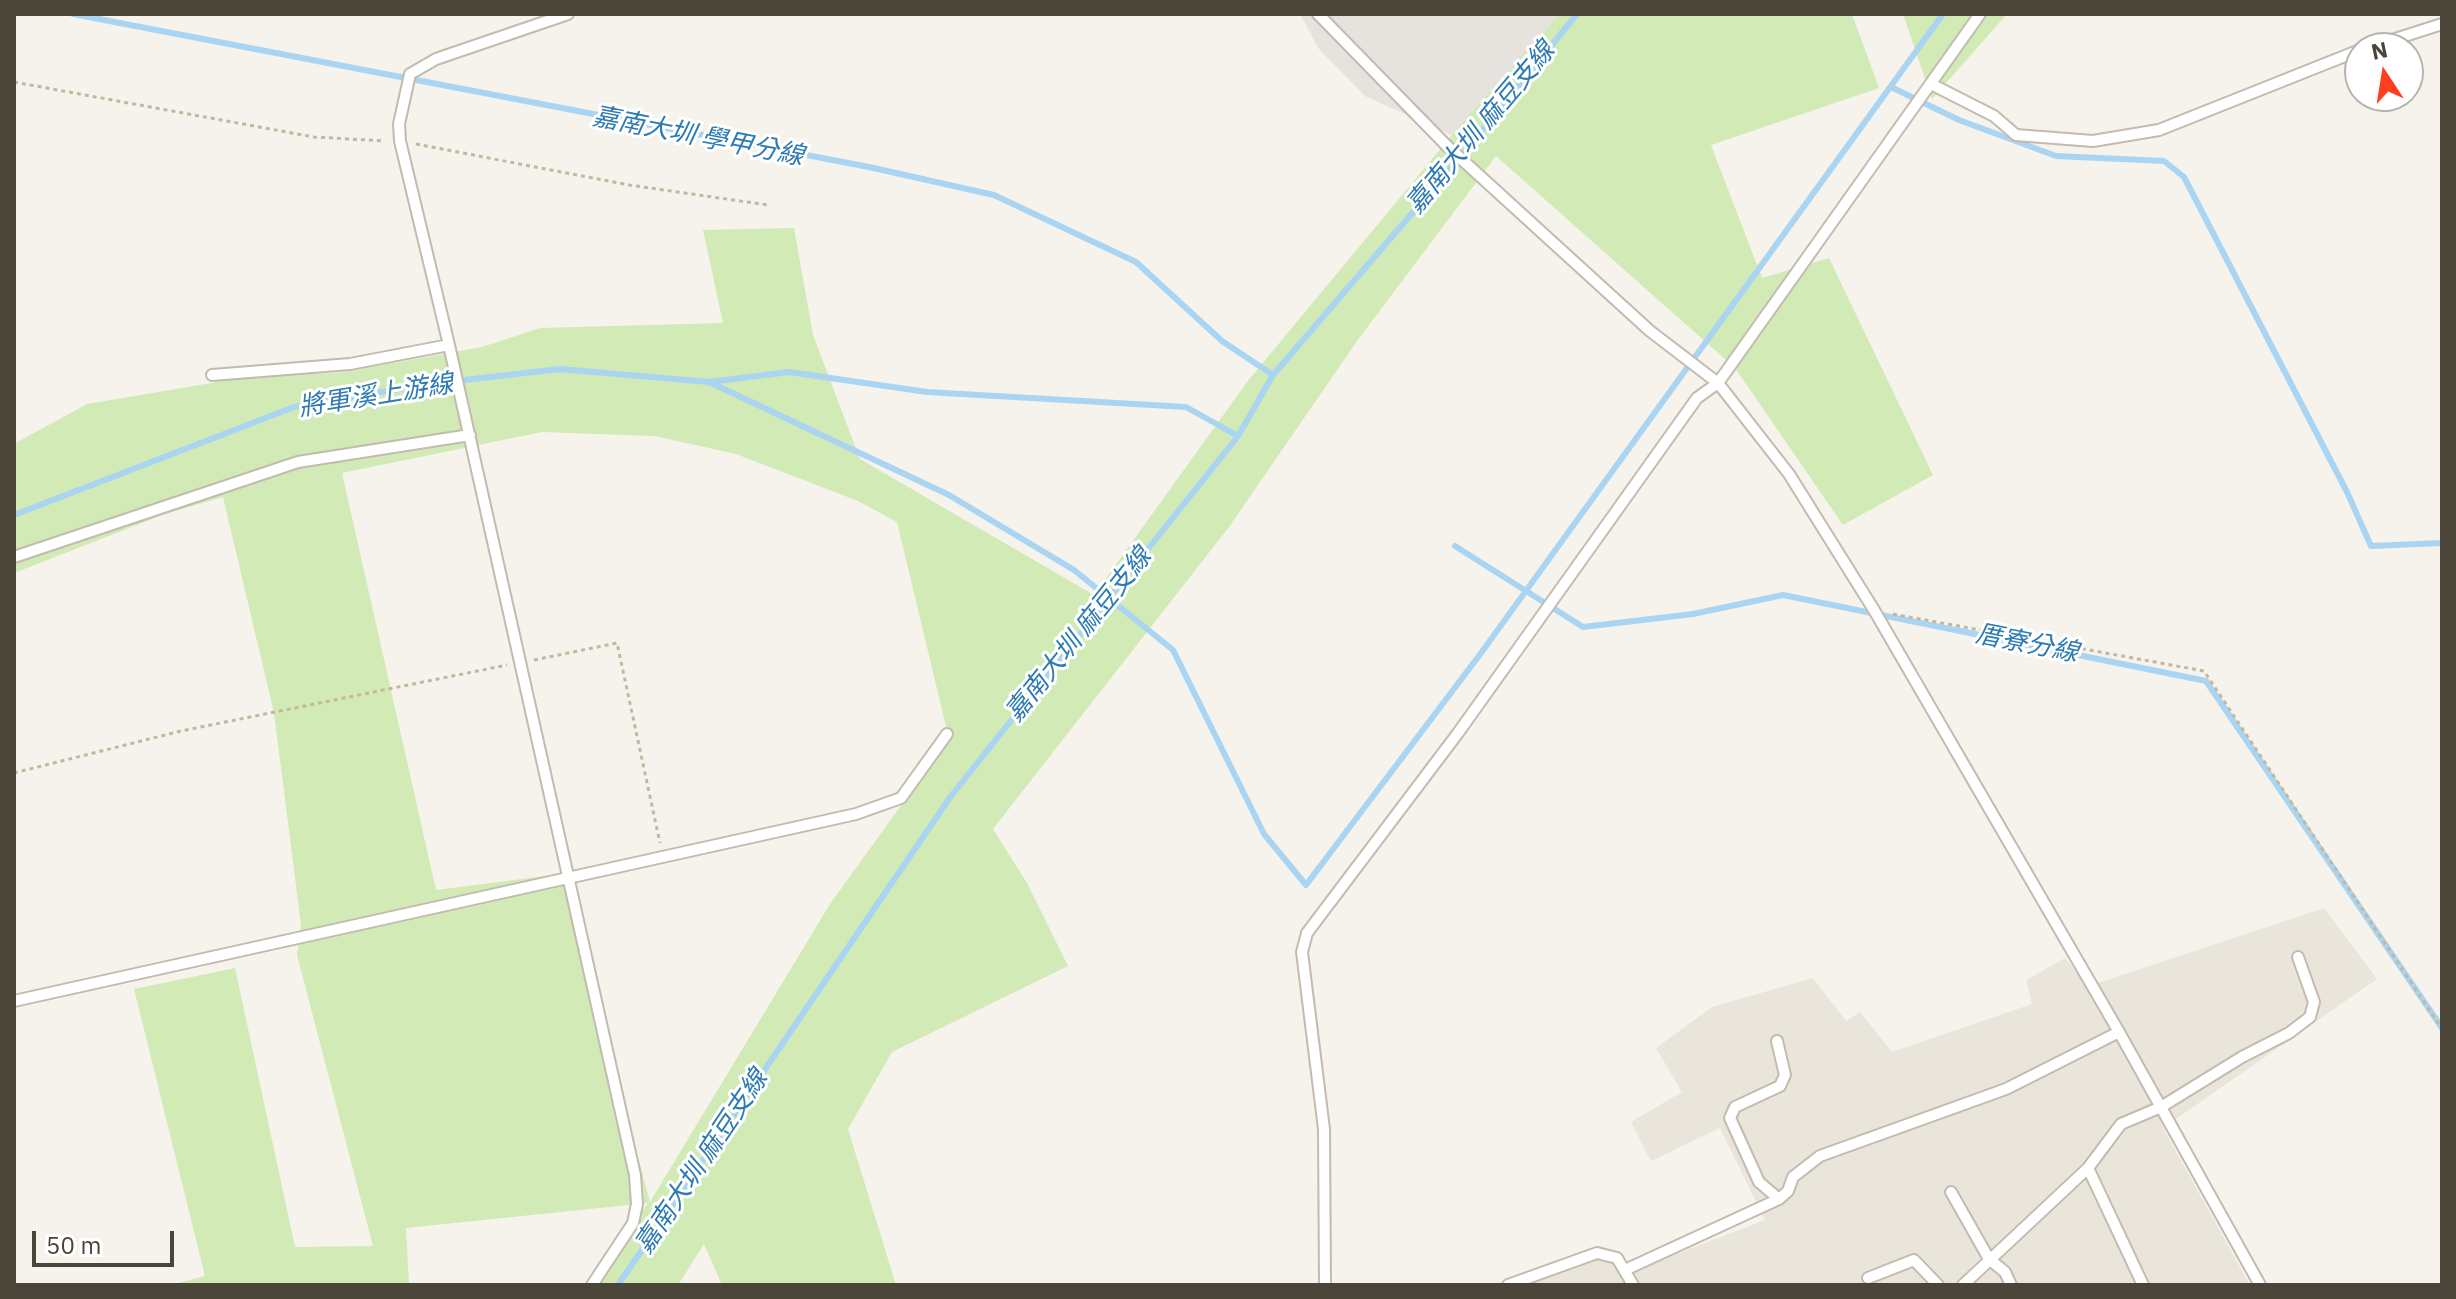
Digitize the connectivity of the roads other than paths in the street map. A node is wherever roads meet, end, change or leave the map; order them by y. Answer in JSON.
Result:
{"nodes":[{"id":1,"x":568,"y":14,"type":"edge"},
{"id":2,"x":1318,"y":14,"type":"edge"},
{"id":3,"x":1980,"y":14,"type":"edge"},
{"id":4,"x":2442,"y":24,"type":"edge"},
{"id":5,"x":2417,"y":32,"type":"edge"},
{"id":6,"x":2344,"y":56,"type":"edge"},
{"id":7,"x":1931,"y":84,"type":"junction"},
{"id":8,"x":449,"y":345,"type":"junction"},
{"id":9,"x":212,"y":375,"type":"dead end"},
{"id":10,"x":1718,"y":383,"type":"junction"},
{"id":11,"x":470,"y":435,"type":"junction"},
{"id":12,"x":14,"y":557,"type":"edge"},
{"id":13,"x":947,"y":734,"type":"dead end"},
{"id":14,"x":568,"y":879,"type":"junction"},
{"id":15,"x":2298,"y":957,"type":"dead end"},
{"id":16,"x":14,"y":1001,"type":"edge"},
{"id":17,"x":2119,"y":1032,"type":"junction"},
{"id":18,"x":1777,"y":1041,"type":"dead end"},
{"id":19,"x":2161,"y":1107,"type":"junction"},
{"id":20,"x":2088,"y":1168,"type":"junction"},
{"id":21,"x":1951,"y":1192,"type":"dead end"},
{"id":22,"x":1779,"y":1199,"type":"junction"},
{"id":23,"x":1989,"y":1259,"type":"junction"},
{"id":24,"x":1627,"y":1269,"type":"junction"},
{"id":25,"x":1868,"y":1278,"type":"dead end"},
{"id":26,"x":592,"y":1285,"type":"edge"},
{"id":27,"x":1325,"y":1285,"type":"edge"},
{"id":28,"x":1508,"y":1285,"type":"edge"},
{"id":29,"x":1633,"y":1285,"type":"edge"},
{"id":30,"x":1938,"y":1285,"type":"edge"},
{"id":31,"x":1963,"y":1285,"type":"edge"},
{"id":32,"x":2011,"y":1285,"type":"edge"},
{"id":33,"x":2143,"y":1285,"type":"edge"},
{"id":34,"x":2260,"y":1285,"type":"edge"}],
"edges":[{"from":1,"to":8,"type":"lane"},
{"from":2,"to":10,"type":"lane"},
{"from":3,"to":7,"type":"lane"},
{"from":4,"to":5,"type":"lane"},
{"from":6,"to":7,"type":"lane"},
{"from":7,"to":10,"type":"lane"},
{"from":8,"to":9,"type":"lane"},
{"from":8,"to":11,"type":"lane"},
{"from":10,"to":17,"type":"lane"},
{"from":10,"to":27,"type":"lane"},
{"from":11,"to":12,"type":"lane"},
{"from":11,"to":14,"type":"lane"},
{"from":13,"to":14,"type":"lane"},
{"from":14,"to":16,"type":"lane"},
{"from":14,"to":26,"type":"lane"},
{"from":15,"to":19,"type":"lane"},
{"from":17,"to":19,"type":"lane"},
{"from":17,"to":22,"type":"lane"},
{"from":18,"to":22,"type":"lane"},
{"from":19,"to":20,"type":"lane"},
{"from":19,"to":34,"type":"lane"},
{"from":20,"to":23,"type":"lane"},
{"from":20,"to":33,"type":"lane"},
{"from":21,"to":23,"type":"lane"},
{"from":22,"to":24,"type":"lane"},
{"from":23,"to":31,"type":"lane"},
{"from":23,"to":32,"type":"lane"},
{"from":24,"to":28,"type":"lane"},
{"from":24,"to":29,"type":"lane"},
{"from":25,"to":30,"type":"lane"}]}
